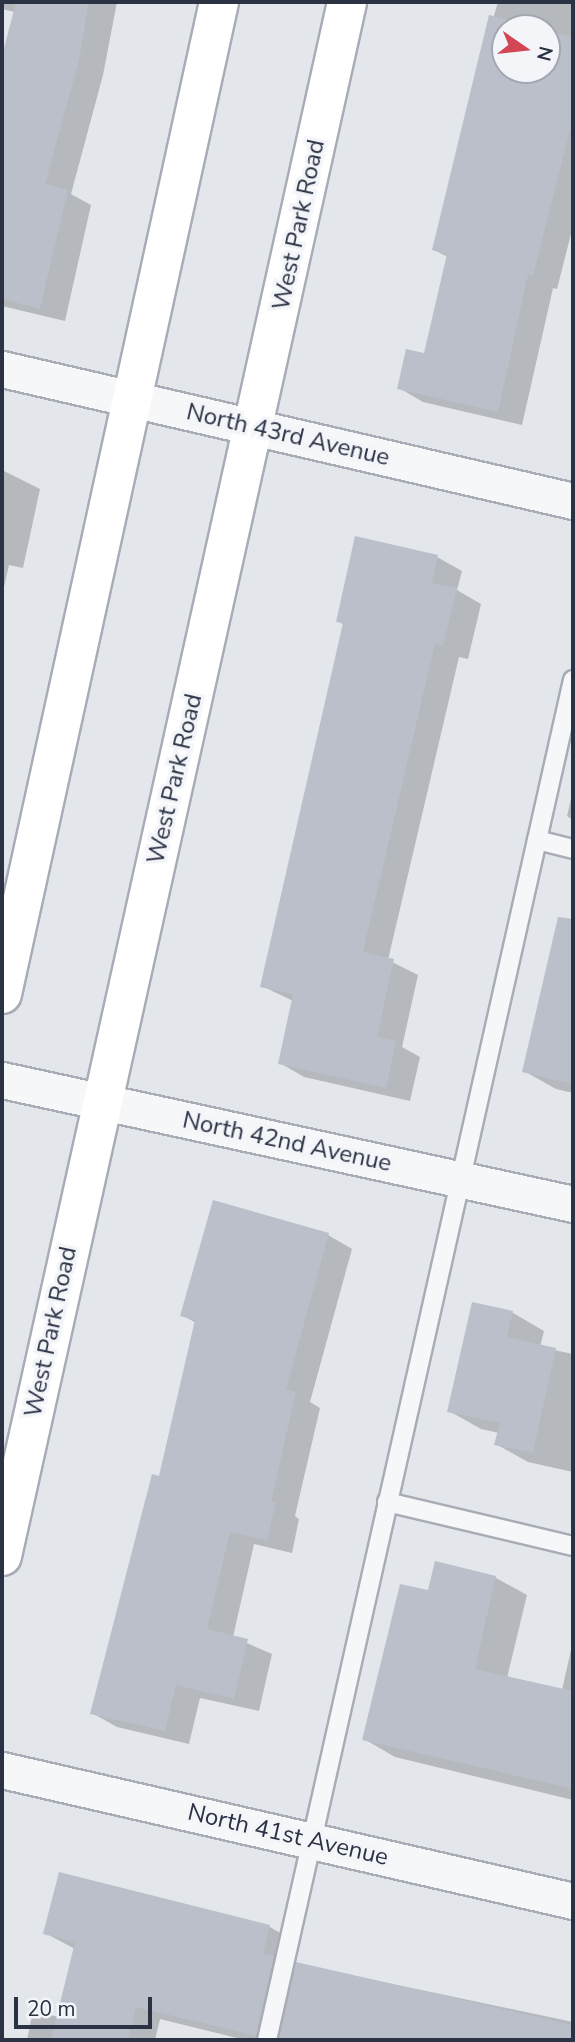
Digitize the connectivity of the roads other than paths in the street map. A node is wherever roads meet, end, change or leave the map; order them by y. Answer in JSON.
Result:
{"nodes":[{"id":1,"x":219,"y":2,"type":"edge"},
{"id":2,"x":348,"y":2,"type":"edge"},
{"id":3,"x":2,"y":369,"type":"edge"},
{"id":4,"x":129,"y":398,"type":"junction"},
{"id":5,"x":255,"y":427,"type":"junction"},
{"id":6,"x":573,"y":501,"type":"edge"},
{"id":7,"x":573,"y":680,"type":"edge"},
{"id":8,"x":537,"y":841,"type":"junction"},
{"id":9,"x":573,"y":849,"type":"edge"},
{"id":10,"x":2,"y":994,"type":"edge"},
{"id":11,"x":2,"y":1080,"type":"edge"},
{"id":12,"x":101,"y":1101,"type":"junction"},
{"id":13,"x":459,"y":1179,"type":"junction"},
{"id":14,"x":573,"y":1204,"type":"edge"},
{"id":15,"x":387,"y":1502,"type":"junction"},
{"id":16,"x":573,"y":1546,"type":"edge"},
{"id":17,"x":2,"y":1556,"type":"edge"},
{"id":18,"x":2,"y":1770,"type":"edge"},
{"id":19,"x":311,"y":1841,"type":"junction"},
{"id":20,"x":573,"y":1901,"type":"edge"},
{"id":21,"x":267,"y":2040,"type":"edge"}],
"edges":[{"from":1,"to":4,"type":"street"},
{"from":2,"to":5,"type":"street","name":"West Park Road"},
{"from":3,"to":4,"type":"street","name":"North 43rd Avenue"},
{"from":4,"to":5,"type":"street","name":"North 43rd Avenue"},
{"from":4,"to":10,"type":"street"},
{"from":5,"to":6,"type":"street","name":"North 43rd Avenue"},
{"from":5,"to":12,"type":"street","name":"West Park Road"},
{"from":7,"to":8,"type":"lane"},
{"from":8,"to":9,"type":"lane"},
{"from":8,"to":13,"type":"lane"},
{"from":11,"to":12,"type":"street","name":"North 42nd Avenue"},
{"from":12,"to":13,"type":"street","name":"North 42nd Avenue"},
{"from":12,"to":17,"type":"street","name":"West Park Road"},
{"from":13,"to":14,"type":"street","name":"North 42nd Avenue"},
{"from":13,"to":15,"type":"lane"},
{"from":15,"to":16,"type":"lane"},
{"from":15,"to":19,"type":"lane"},
{"from":18,"to":19,"type":"street","name":"North 41st Avenue"},
{"from":19,"to":20,"type":"street","name":"North 41st Avenue"},
{"from":19,"to":21,"type":"lane"}]}
